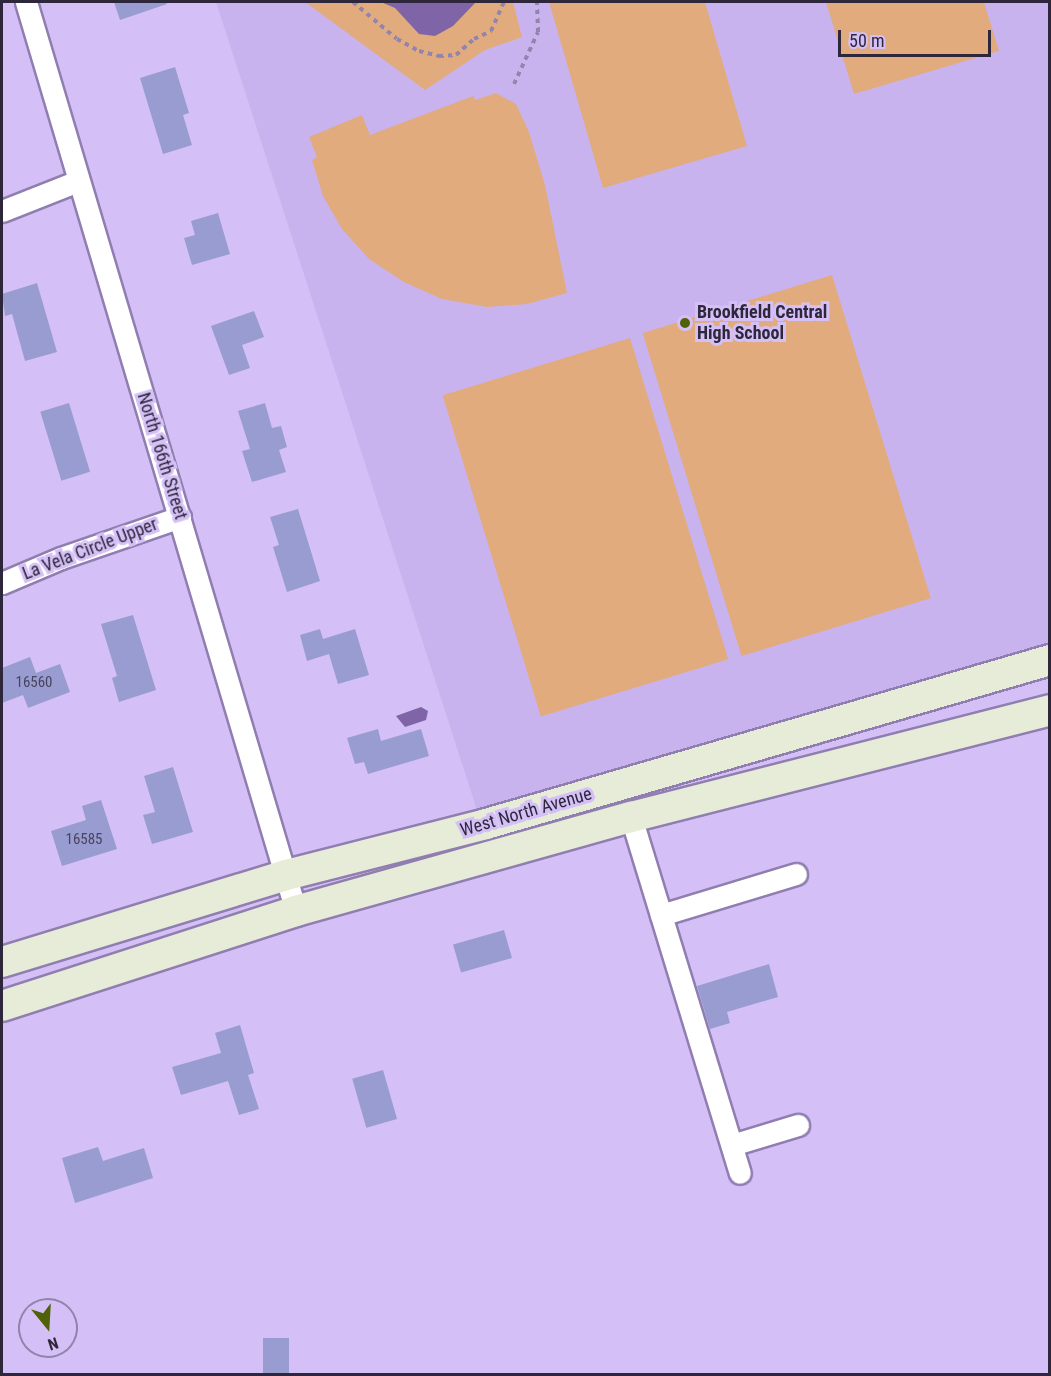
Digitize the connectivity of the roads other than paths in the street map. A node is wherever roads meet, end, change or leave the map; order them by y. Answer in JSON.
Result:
{"nodes":[{"id":1,"x":26,"y":2,"type":"edge"},
{"id":2,"x":78,"y":181,"type":"junction"},
{"id":3,"x":2,"y":211,"type":"edge"},
{"id":4,"x":180,"y":517,"type":"junction"},
{"id":5,"x":2,"y":583,"type":"edge"},
{"id":6,"x":1050,"y":660,"type":"edge"},
{"id":7,"x":1050,"y":710,"type":"edge"},
{"id":8,"x":631,"y":817,"type":"junction"},
{"id":9,"x":796,"y":874,"type":"dead end"},
{"id":10,"x":286,"y":876,"type":"junction"},
{"id":11,"x":296,"y":911,"type":"junction"},
{"id":12,"x":661,"y":915,"type":"junction"},
{"id":13,"x":2,"y":962,"type":"edge"},
{"id":14,"x":2,"y":1006,"type":"edge"},
{"id":15,"x":798,"y":1125,"type":"dead end"},
{"id":16,"x":732,"y":1145,"type":"junction"},
{"id":17,"x":740,"y":1173,"type":"dead end"}],
"edges":[{"from":1,"to":2,"type":"street","name":"North 166th Street"},
{"from":2,"to":3,"type":"street"},
{"from":2,"to":4,"type":"street","name":"North 166th Street"},
{"from":4,"to":5,"type":"street","name":"La Vela Circle Upper"},
{"from":4,"to":10,"type":"street","name":"North 166th Street"},
{"from":6,"to":10,"type":"main road","name":"West North Avenue"},
{"from":7,"to":8,"type":"main road","name":"West North Avenue"},
{"from":8,"to":11,"type":"main road","name":"West North Avenue"},
{"from":8,"to":12,"type":"street"},
{"from":9,"to":12,"type":"street"},
{"from":10,"to":11,"type":"street","name":"North 166th Street"},
{"from":10,"to":13,"type":"main road","name":"West North Avenue"},
{"from":11,"to":14,"type":"main road","name":"West North Avenue"},
{"from":12,"to":16,"type":"street"},
{"from":15,"to":16,"type":"street"},
{"from":16,"to":17,"type":"street"}]}
